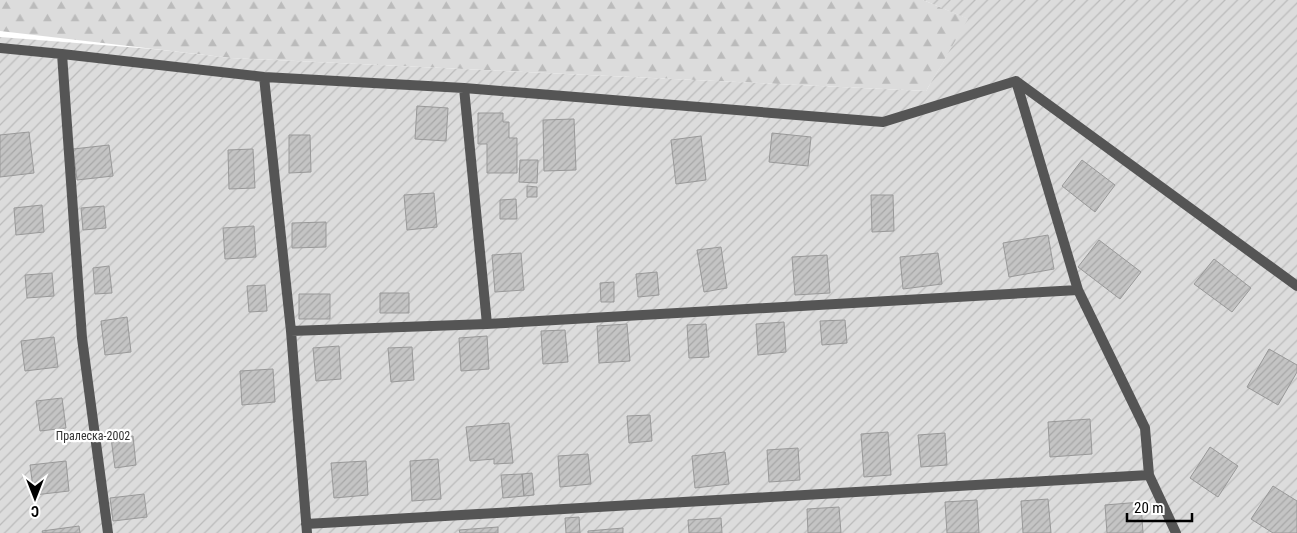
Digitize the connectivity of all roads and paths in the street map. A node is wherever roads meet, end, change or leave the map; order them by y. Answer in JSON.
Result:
{"nodes":[{"id":1,"x":0,"y":48,"type":"edge"},
{"id":2,"x":62,"y":54,"type":"junction"},
{"id":3,"x":264,"y":77,"type":"junction"},
{"id":4,"x":1016,"y":81,"type":"junction"},
{"id":5,"x":464,"y":88,"type":"junction"},
{"id":6,"x":1297,"y":286,"type":"edge"},
{"id":7,"x":1078,"y":290,"type":"junction"},
{"id":8,"x":488,"y":324,"type":"junction"},
{"id":9,"x":290,"y":331,"type":"junction"},
{"id":10,"x":1149,"y":475,"type":"junction"},
{"id":11,"x":307,"y":528,"type":"edge"},
{"id":12,"x":108,"y":533,"type":"edge"},
{"id":13,"x":1176,"y":533,"type":"edge"}],
"edges":[{"from":1,"to":2,"type":"street"},
{"from":2,"to":3,"type":"street"},
{"from":2,"to":12,"type":"street"},
{"from":3,"to":5,"type":"street"},
{"from":3,"to":9,"type":"street"},
{"from":4,"to":5,"type":"street"},
{"from":4,"to":6,"type":"street"},
{"from":4,"to":7,"type":"street"},
{"from":5,"to":8,"type":"street"},
{"from":7,"to":8,"type":"street"},
{"from":7,"to":10,"type":"street"},
{"from":8,"to":9,"type":"street"},
{"from":9,"to":11,"type":"street"},
{"from":10,"to":11,"type":"street"},
{"from":10,"to":13,"type":"street"}]}
